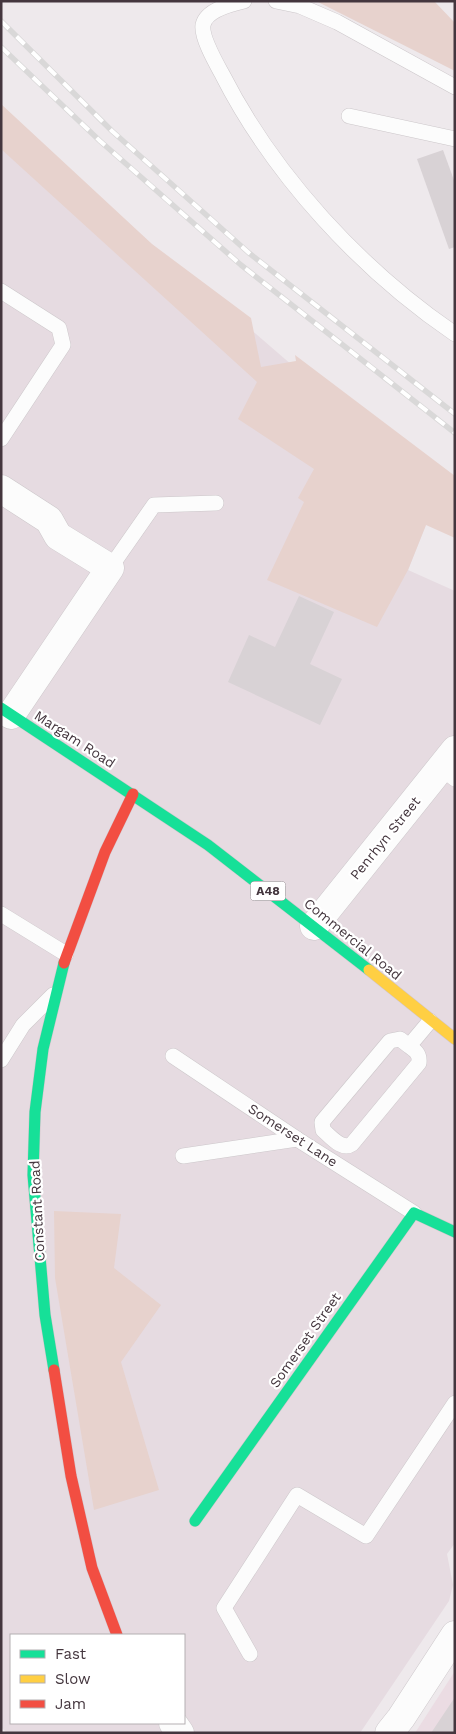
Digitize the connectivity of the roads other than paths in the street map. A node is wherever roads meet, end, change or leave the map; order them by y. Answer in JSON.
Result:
{"nodes":[{"id":1,"x":244,"y":1,"type":"edge"},
{"id":2,"x":276,"y":1,"type":"edge"},
{"id":3,"x":455,"y":87,"type":"edge"},
{"id":4,"x":349,"y":116,"type":"dead end"},
{"id":5,"x":455,"y":138,"type":"edge"},
{"id":6,"x":1,"y":291,"type":"edge"},
{"id":7,"x":455,"y":334,"type":"edge"},
{"id":8,"x":1,"y":440,"type":"edge"},
{"id":9,"x":1,"y":489,"type":"edge"},
{"id":10,"x":216,"y":503,"type":"dead end"},
{"id":11,"x":110,"y":568,"type":"junction"},
{"id":12,"x":5,"y":710,"type":"edge"},
{"id":13,"x":450,"y":766,"type":"edge"},
{"id":14,"x":133,"y":794,"type":"junction"},
{"id":15,"x":1,"y":914,"type":"edge"},
{"id":16,"x":314,"y":926,"type":"junction"},
{"id":17,"x":66,"y":954,"type":"junction"},
{"id":18,"x":57,"y":991,"type":"junction"},
{"id":19,"x":430,"y":1021,"type":"junction"},
{"id":20,"x":455,"y":1039,"type":"edge"},
{"id":21,"x":409,"y":1046,"type":"junction"},
{"id":22,"x":174,"y":1056,"type":"dead end"},
{"id":23,"x":1,"y":1060,"type":"edge"},
{"id":24,"x":297,"y":1139,"type":"junction"},
{"id":25,"x":183,"y":1156,"type":"dead end"},
{"id":26,"x":414,"y":1214,"type":"junction"},
{"id":27,"x":455,"y":1232,"type":"edge"},
{"id":28,"x":455,"y":1403,"type":"edge"},
{"id":29,"x":195,"y":1521,"type":"dead end"},
{"id":30,"x":117,"y":1634,"type":"edge"},
{"id":31,"x":455,"y":1635,"type":"edge"},
{"id":32,"x":250,"y":1654,"type":"dead end"},
{"id":33,"x":389,"y":1733,"type":"edge"}],
"edges":[{"from":1,"to":7,"type":"lane"},
{"from":2,"to":3,"type":"lane"},
{"from":4,"to":5,"type":"lane"},
{"from":6,"to":8,"type":"lane"},
{"from":9,"to":11,"type":"street"},
{"from":10,"to":11,"type":"lane"},
{"from":11,"to":12,"type":"street"},
{"from":12,"to":14,"type":"street","name":"Margam Road","number":"A48"},
{"from":13,"to":16,"type":"street","name":"Penrhyn Street"},
{"from":14,"to":16,"type":"street","name":"Commercial Road","number":"A48"},
{"from":14,"to":17,"type":"street","name":"Constant Road"},
{"from":15,"to":17,"type":"lane"},
{"from":16,"to":19,"type":"street","name":"Commercial Road","number":"A48"},
{"from":17,"to":18,"type":"street","name":"Constant Road"},
{"from":18,"to":23,"type":"lane"},
{"from":18,"to":30,"type":"street","name":"Constant Road"},
{"from":19,"to":20,"type":"street","name":"Commercial Road","number":"A48"},
{"from":19,"to":21,"type":"lane"},
{"from":21,"to":21,"type":"lane"},
{"from":22,"to":24,"type":"lane","name":"Somerset Lane"},
{"from":24,"to":25,"type":"lane"},
{"from":24,"to":26,"type":"lane","name":"Somerset Lane"},
{"from":26,"to":27,"type":"street"},
{"from":26,"to":29,"type":"street","name":"Somerset Street"},
{"from":28,"to":32,"type":"lane"},
{"from":31,"to":33,"type":"street"}]}
